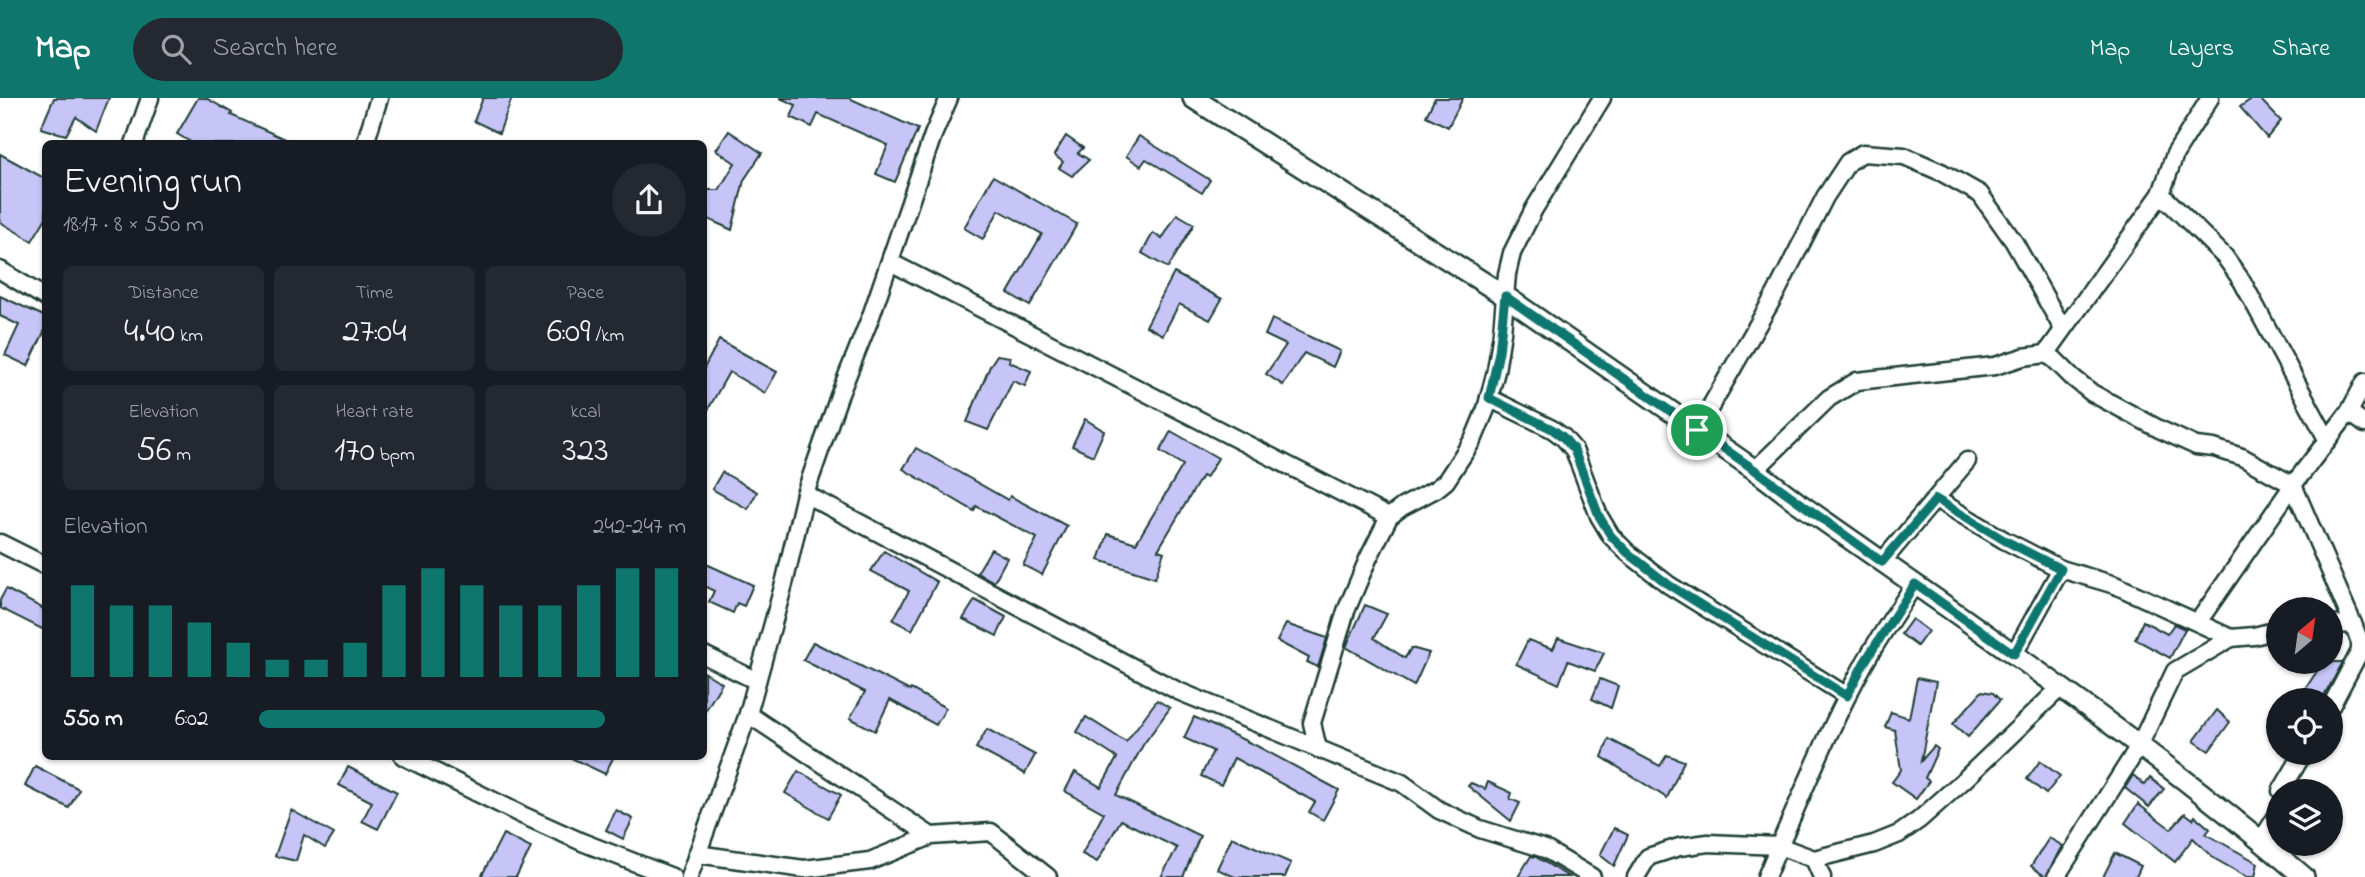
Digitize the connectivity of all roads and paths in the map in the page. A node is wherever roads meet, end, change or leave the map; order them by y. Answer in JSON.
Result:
{"nodes":[{"id":1,"x":150,"y":98,"type":"edge"},
{"id":2,"x":379,"y":98,"type":"edge"},
{"id":3,"x":949,"y":98,"type":"edge"},
{"id":4,"x":1193,"y":98,"type":"edge"},
{"id":5,"x":1602,"y":98,"type":"edge"},
{"id":6,"x":2210,"y":98,"type":"edge"},
{"id":7,"x":135,"y":140,"type":"edge"},
{"id":8,"x":366,"y":140,"type":"edge"},
{"id":9,"x":2161,"y":194,"type":"junction"},
{"id":10,"x":890,"y":262,"type":"junction"},
{"id":11,"x":0,"y":270,"type":"edge"},
{"id":12,"x":42,"y":296,"type":"edge"},
{"id":13,"x":1505,"y":296,"type":"junction"},
{"id":14,"x":2063,"y":329,"type":"junction"},
{"id":15,"x":2046,"y":354,"type":"junction"},
{"id":16,"x":2365,"y":382,"type":"edge"},
{"id":17,"x":1489,"y":398,"type":"junction"},
{"id":18,"x":2349,"y":412,"type":"junction"},
{"id":19,"x":2365,"y":424,"type":"edge"},
{"id":20,"x":1697,"y":430,"type":"junction"},
{"id":21,"x":2328,"y":439,"type":"junction"},
{"id":22,"x":1967,"y":461,"type":"dead end"},
{"id":23,"x":1755,"y":470,"type":"junction"},
{"id":24,"x":2293,"y":485,"type":"junction"},
{"id":25,"x":805,"y":494,"type":"junction"},
{"id":26,"x":1936,"y":499,"type":"junction"},
{"id":27,"x":1389,"y":517,"type":"junction"},
{"id":28,"x":0,"y":543,"type":"edge"},
{"id":29,"x":1882,"y":562,"type":"junction"},
{"id":30,"x":42,"y":564,"type":"edge"},
{"id":31,"x":2061,"y":569,"type":"junction"},
{"id":32,"x":1915,"y":584,"type":"junction"},
{"id":33,"x":2198,"y":622,"type":"junction"},
{"id":34,"x":2343,"y":624,"type":"edge"},
{"id":35,"x":2353,"y":624,"type":"junction"},
{"id":36,"x":2266,"y":633,"type":"edge"},
{"id":37,"x":2231,"y":638,"type":"junction"},
{"id":38,"x":2014,"y":654,"type":"junction"},
{"id":39,"x":707,"y":656,"type":"edge"},
{"id":40,"x":757,"y":681,"type":"junction"},
{"id":41,"x":2061,"y":687,"type":"junction"},
{"id":42,"x":2340,"y":688,"type":"edge"},
{"id":43,"x":1847,"y":696,"type":"junction"},
{"id":44,"x":748,"y":714,"type":"junction"},
{"id":45,"x":2139,"y":746,"type":"junction"},
{"id":46,"x":1318,"y":749,"type":"junction"},
{"id":47,"x":411,"y":760,"type":"edge"},
{"id":48,"x":2266,"y":833,"type":"edge"},
{"id":49,"x":931,"y":836,"type":"junction"},
{"id":50,"x":2261,"y":841,"type":"junction"},
{"id":51,"x":1779,"y":846,"type":"junction"},
{"id":52,"x":696,"y":854,"type":"junction"},
{"id":53,"x":1814,"y":859,"type":"junction"},
{"id":54,"x":671,"y":877,"type":"edge"},
{"id":55,"x":689,"y":877,"type":"edge"},
{"id":56,"x":1048,"y":877,"type":"edge"},
{"id":57,"x":1592,"y":877,"type":"edge"},
{"id":58,"x":1636,"y":877,"type":"edge"},
{"id":59,"x":1766,"y":877,"type":"edge"},
{"id":60,"x":1822,"y":877,"type":"edge"},
{"id":61,"x":2056,"y":877,"type":"edge"},
{"id":62,"x":2304,"y":877,"type":"edge"}],
"edges":[{"from":1,"to":7,"type":"street"},
{"from":2,"to":8,"type":"street"},
{"from":3,"to":10,"type":"street"},
{"from":4,"to":13,"type":"street"},
{"from":5,"to":13,"type":"street"},
{"from":6,"to":9,"type":"street"},
{"from":9,"to":14,"type":"street"},
{"from":9,"to":21,"type":"street"},
{"from":10,"to":25,"type":"street"},
{"from":10,"to":27,"type":"street"},
{"from":11,"to":12,"type":"street"},
{"from":13,"to":17,"type":"street"},
{"from":13,"to":20,"type":"street"},
{"from":14,"to":15,"type":"street"},
{"from":14,"to":20,"type":"street"},
{"from":15,"to":23,"type":"street"},
{"from":15,"to":24,"type":"street"},
{"from":16,"to":18,"type":"street"},
{"from":17,"to":27,"type":"street"},
{"from":17,"to":43,"type":"street"},
{"from":18,"to":19,"type":"street"},
{"from":18,"to":21,"type":"street"},
{"from":20,"to":23,"type":"street"},
{"from":21,"to":24,"type":"street"},
{"from":22,"to":26,"type":"street"},
{"from":23,"to":29,"type":"street"},
{"from":24,"to":33,"type":"street"},
{"from":24,"to":35,"type":"street"},
{"from":25,"to":40,"type":"street"},
{"from":25,"to":46,"type":"street"},
{"from":26,"to":29,"type":"street"},
{"from":26,"to":31,"type":"street"},
{"from":27,"to":46,"type":"street"},
{"from":28,"to":30,"type":"street"},
{"from":29,"to":32,"type":"street"},
{"from":31,"to":33,"type":"street"},
{"from":31,"to":38,"type":"street"},
{"from":32,"to":38,"type":"street"},
{"from":32,"to":43,"type":"street"},
{"from":33,"to":37,"type":"street"},
{"from":34,"to":35,"type":"street"},
{"from":35,"to":42,"type":"street"},
{"from":36,"to":37,"type":"street"},
{"from":37,"to":45,"type":"street"},
{"from":38,"to":41,"type":"street"},
{"from":39,"to":40,"type":"street"},
{"from":40,"to":44,"type":"street"},
{"from":41,"to":45,"type":"street"},
{"from":41,"to":53,"type":"street"},
{"from":43,"to":51,"type":"street"},
{"from":44,"to":49,"type":"street"},
{"from":44,"to":52,"type":"street"},
{"from":45,"to":50,"type":"street"},
{"from":45,"to":61,"type":"street"},
{"from":46,"to":57,"type":"street"},
{"from":47,"to":54,"type":"street"},
{"from":48,"to":50,"type":"street"},
{"from":49,"to":52,"type":"street"},
{"from":49,"to":56,"type":"street"},
{"from":50,"to":62,"type":"street"},
{"from":51,"to":53,"type":"street"},
{"from":51,"to":58,"type":"street"},
{"from":51,"to":59,"type":"street"},
{"from":52,"to":55,"type":"street"},
{"from":53,"to":60,"type":"street"}]}
